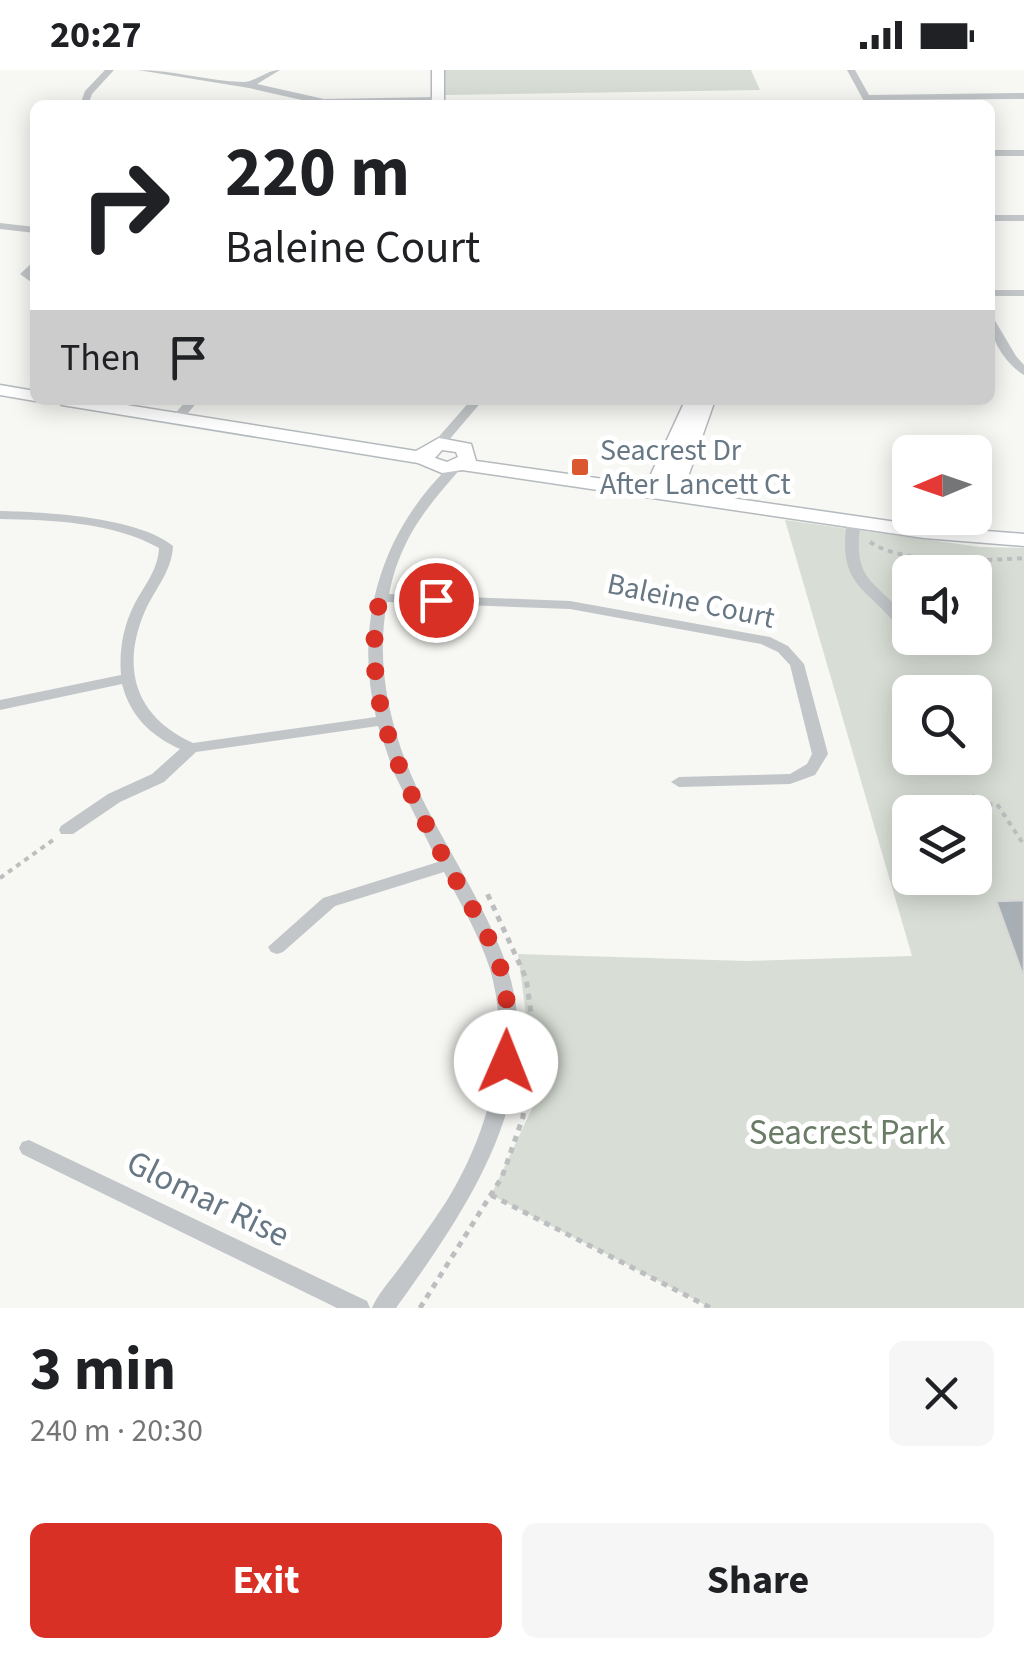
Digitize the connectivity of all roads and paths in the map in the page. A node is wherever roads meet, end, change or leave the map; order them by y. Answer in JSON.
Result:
{"nodes":[{"id":1,"x":110,"y":70,"type":"edge"},
{"id":2,"x":142,"y":70,"type":"edge"},
{"id":3,"x":276,"y":70,"type":"edge"},
{"id":4,"x":430,"y":70,"type":"edge"},
{"id":5,"x":438,"y":70,"type":"edge"},
{"id":6,"x":851,"y":70,"type":"edge"},
{"id":7,"x":249,"y":86,"type":"junction"},
{"id":8,"x":1024,"y":96,"type":"edge"},
{"id":9,"x":86,"y":100,"type":"edge"},
{"id":10,"x":315,"y":100,"type":"edge"},
{"id":11,"x":433,"y":100,"type":"edge"},
{"id":12,"x":433,"y":100,"type":"edge"},
{"id":13,"x":867,"y":100,"type":"edge"},
{"id":14,"x":920,"y":100,"type":"edge"},
{"id":15,"x":995,"y":153,"type":"edge"},
{"id":16,"x":1024,"y":153,"type":"edge"},
{"id":17,"x":995,"y":218,"type":"edge"},
{"id":18,"x":1024,"y":218,"type":"edge"},
{"id":19,"x":0,"y":226,"type":"edge"},
{"id":20,"x":30,"y":229,"type":"edge"},
{"id":21,"x":995,"y":293,"type":"edge"},
{"id":22,"x":1024,"y":293,"type":"edge"},
{"id":23,"x":995,"y":330,"type":"edge"},
{"id":24,"x":1024,"y":372,"type":"edge"},
{"id":25,"x":0,"y":387,"type":"edge"},
{"id":26,"x":30,"y":391,"type":"edge"},
{"id":27,"x":130,"y":405,"type":"edge"},
{"id":28,"x":153,"y":405,"type":"edge"},
{"id":29,"x":474,"y":405,"type":"edge"},
{"id":30,"x":690,"y":405,"type":"edge"},
{"id":31,"x":704,"y":405,"type":"edge"},
{"id":32,"x":184,"y":409,"type":"edge"},
{"id":33,"x":466,"y":417,"type":"junction"},
{"id":34,"x":433,"y":453,"type":"junction"},
{"id":35,"x":461,"y":457,"type":"junction"},
{"id":36,"x":664,"y":488,"type":"junction"},
{"id":37,"x":427,"y":494,"type":"junction"},
{"id":38,"x":0,"y":515,"type":"edge"},
{"id":39,"x":862,"y":527,"type":"junction"},
{"id":40,"x":1024,"y":532,"type":"edge"},
{"id":41,"x":1024,"y":540,"type":"edge"},
{"id":42,"x":1024,"y":558,"type":"edge"},
{"id":43,"x":380,"y":598,"type":"junction"},
{"id":44,"x":892,"y":611,"type":"edge"},
{"id":45,"x":128,"y":678,"type":"junction"},
{"id":46,"x":0,"y":705,"type":"edge"},
{"id":47,"x":381,"y":721,"type":"junction"},
{"id":48,"x":191,"y":748,"type":"junction"},
{"id":49,"x":678,"y":782,"type":"dead end"},
{"id":50,"x":992,"y":804,"type":"edge"},
{"id":51,"x":66,"y":830,"type":"joint"},
{"id":52,"x":1024,"y":845,"type":"edge"},
{"id":53,"x":448,"y":865,"type":"junction"},
{"id":54,"x":0,"y":878,"type":"edge"},
{"id":55,"x":277,"y":947,"type":"dead end"},
{"id":56,"x":30,"y":1148,"type":"dead end"},
{"id":57,"x":491,"y":1194,"type":"dead end"},
{"id":58,"x":359,"y":1308,"type":"edge"},
{"id":59,"x":382,"y":1308,"type":"edge"},
{"id":60,"x":711,"y":1308,"type":"edge"}],
"edges":[{"from":1,"to":9,"type":"street"},
{"from":2,"to":7,"type":"street"},
{"from":3,"to":7,"type":"street"},
{"from":4,"to":11,"type":"main road"},
{"from":5,"to":12,"type":"main road"},
{"from":6,"to":13,"type":"street"},
{"from":7,"to":10,"type":"street"},
{"from":8,"to":14,"type":"street"},
{"from":15,"to":16,"type":"street"},
{"from":17,"to":18,"type":"street"},
{"from":19,"to":20,"type":"street"},
{"from":21,"to":22,"type":"street"},
{"from":23,"to":24,"type":"street"},
{"from":25,"to":26,"type":"main road"},
{"from":27,"to":32,"type":"main road"},
{"from":28,"to":32,"type":"main road"},
{"from":29,"to":33,"type":"street"},
{"from":30,"to":36,"type":"main road"},
{"from":31,"to":36,"type":"main road"},
{"from":32,"to":34,"type":"main road"},
{"from":33,"to":34,"type":"street"},
{"from":33,"to":35,"type":"street"},
{"from":34,"to":35,"type":"main road"},
{"from":34,"to":37,"type":"street"},
{"from":35,"to":36,"type":"main road"},
{"from":35,"to":37,"type":"street"},
{"from":36,"to":39,"type":"main road"},
{"from":36,"to":40,"type":"main road"},
{"from":37,"to":43,"type":"street"},
{"from":38,"to":45,"type":"street"},
{"from":39,"to":41,"type":"main road"},
{"from":39,"to":42,"type":"path"},
{"from":39,"to":44,"type":"street"},
{"from":43,"to":47,"type":"street"},
{"from":43,"to":49,"type":"street","name":"Baleine Court"},
{"from":45,"to":46,"type":"street"},
{"from":45,"to":48,"type":"street"},
{"from":47,"to":48,"type":"street"},
{"from":47,"to":53,"type":"street"},
{"from":48,"to":51,"type":"street"},
{"from":50,"to":52,"type":"path"},
{"from":51,"to":54,"type":"path"},
{"from":53,"to":55,"type":"street"},
{"from":53,"to":59,"type":"street"},
{"from":56,"to":58,"type":"street","name":"Glomar Rise"},
{"from":57,"to":60,"type":"path"}]}
